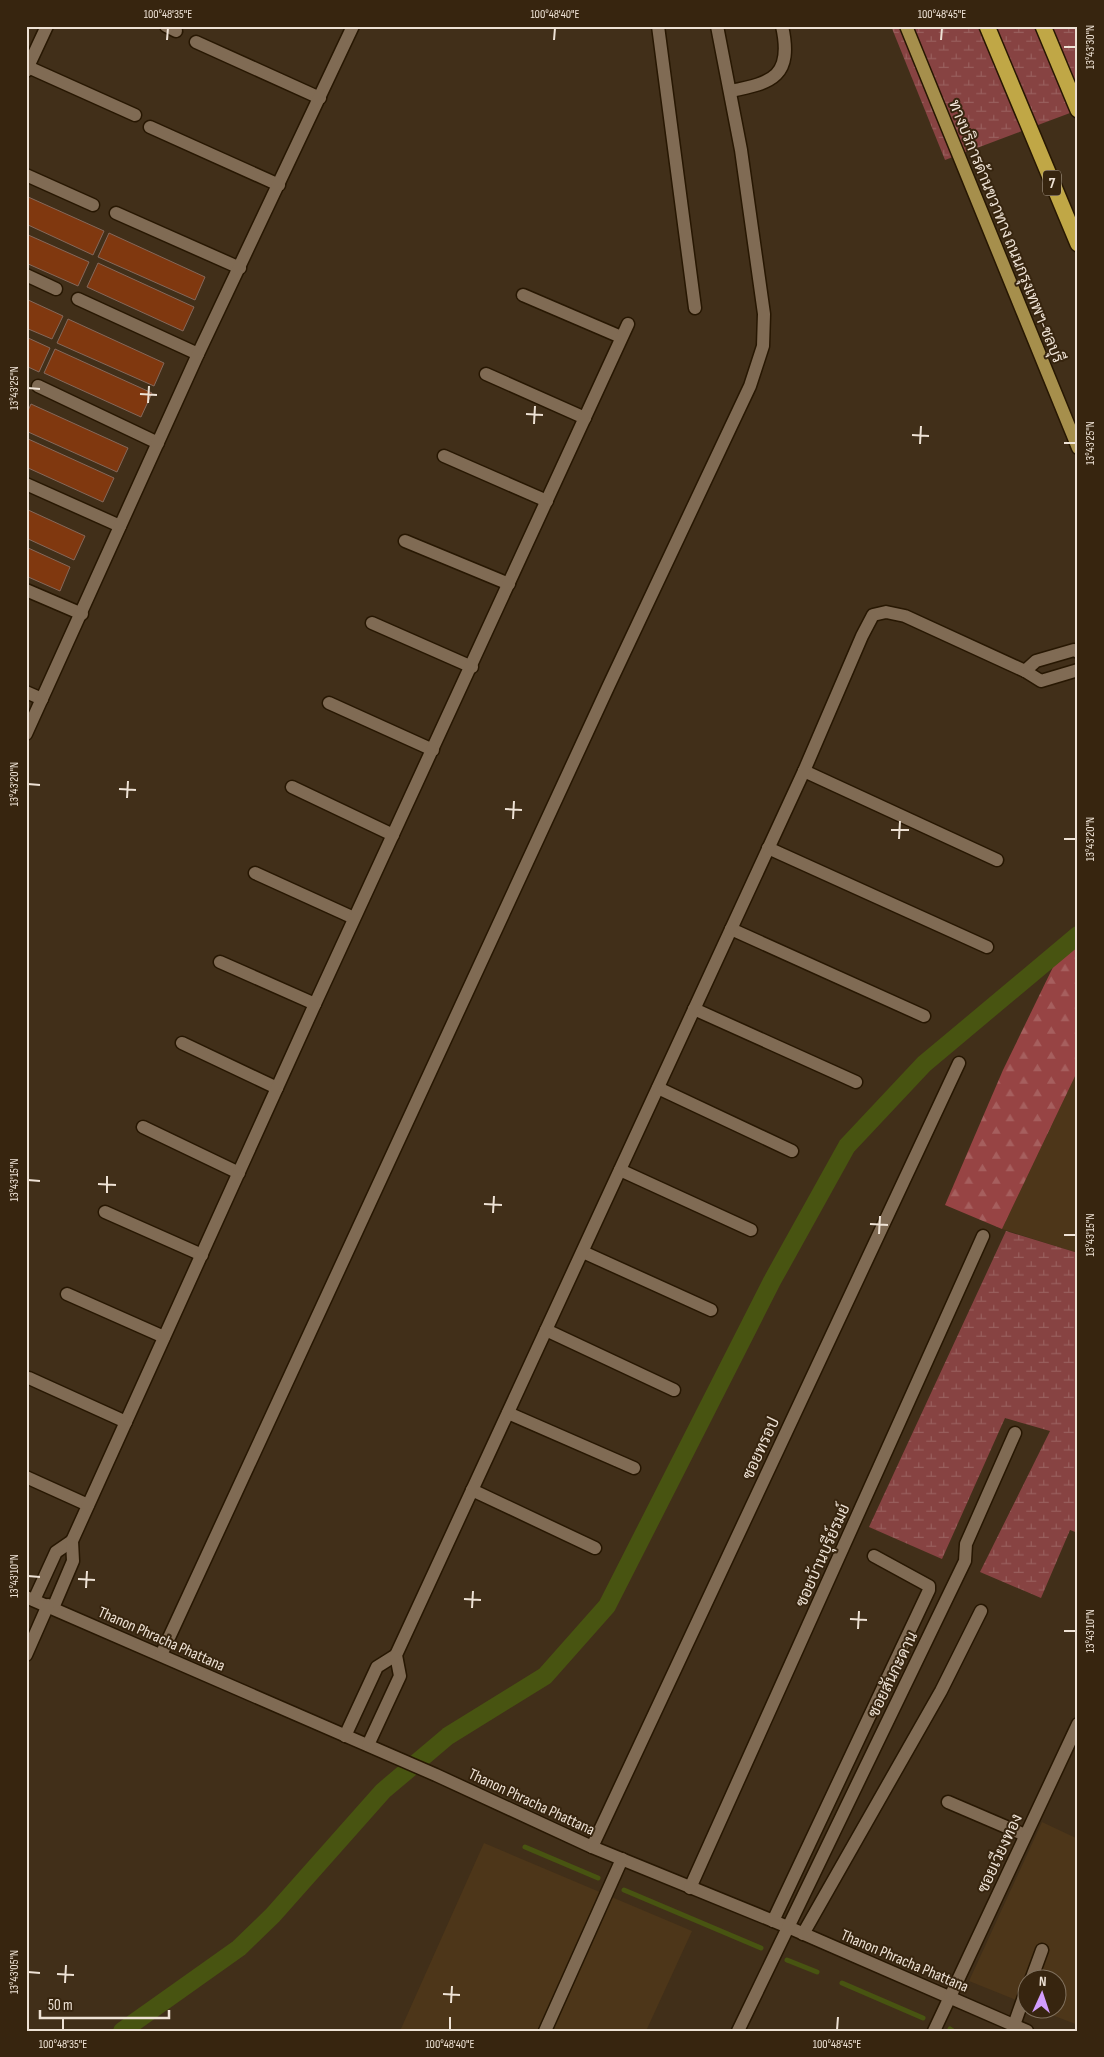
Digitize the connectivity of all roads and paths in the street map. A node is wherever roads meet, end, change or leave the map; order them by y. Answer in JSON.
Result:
{"nodes":[{"id":1,"x":47,"y":26,"type":"edge"},
{"id":2,"x":353,"y":26,"type":"edge"},
{"id":3,"x":658,"y":26,"type":"edge"},
{"id":4,"x":717,"y":26,"type":"edge"},
{"id":5,"x":782,"y":26,"type":"edge"},
{"id":6,"x":906,"y":26,"type":"edge"},
{"id":7,"x":987,"y":26,"type":"edge"},
{"id":8,"x":1043,"y":26,"type":"edge"},
{"id":9,"x":196,"y":42,"type":"dead end"},
{"id":10,"x":27,"y":69,"type":"edge"},
{"id":11,"x":730,"y":91,"type":"junction"},
{"id":12,"x":320,"y":98,"type":"junction"},
{"id":13,"x":1078,"y":110,"type":"edge"},
{"id":14,"x":135,"y":116,"type":"dead end"},
{"id":15,"x":150,"y":126,"type":"dead end"},
{"id":16,"x":26,"y":175,"type":"edge"},
{"id":17,"x":280,"y":185,"type":"junction"},
{"id":18,"x":93,"y":205,"type":"dead end"},
{"id":19,"x":116,"y":213,"type":"dead end"},
{"id":20,"x":1078,"y":244,"type":"edge"},
{"id":21,"x":240,"y":268,"type":"junction"},
{"id":22,"x":26,"y":275,"type":"edge"},
{"id":23,"x":56,"y":289,"type":"dead end"},
{"id":24,"x":523,"y":295,"type":"dead end"},
{"id":25,"x":78,"y":300,"type":"dead end"},
{"id":26,"x":695,"y":308,"type":"dead end"},
{"id":27,"x":628,"y":324,"type":"dead end"},
{"id":28,"x":621,"y":337,"type":"junction"},
{"id":29,"x":198,"y":354,"type":"junction"},
{"id":30,"x":486,"y":374,"type":"dead end"},
{"id":31,"x":38,"y":386,"type":"dead end"},
{"id":32,"x":585,"y":418,"type":"junction"},
{"id":33,"x":158,"y":443,"type":"junction"},
{"id":34,"x":1078,"y":448,"type":"edge"},
{"id":35,"x":444,"y":456,"type":"dead end"},
{"id":36,"x":26,"y":484,"type":"edge"},
{"id":37,"x":547,"y":501,"type":"junction"},
{"id":38,"x":120,"y":526,"type":"junction"},
{"id":39,"x":405,"y":541,"type":"dead end"},
{"id":40,"x":509,"y":584,"type":"junction"},
{"id":41,"x":26,"y":590,"type":"edge"},
{"id":42,"x":82,"y":614,"type":"junction"},
{"id":43,"x":372,"y":623,"type":"dead end"},
{"id":44,"x":1078,"y":652,"type":"edge"},
{"id":45,"x":472,"y":667,"type":"junction"},
{"id":46,"x":1078,"y":670,"type":"edge"},
{"id":47,"x":1025,"y":671,"type":"junction"},
{"id":48,"x":26,"y":692,"type":"edge"},
{"id":49,"x":42,"y":699,"type":"junction"},
{"id":50,"x":329,"y":703,"type":"dead end"},
{"id":51,"x":26,"y":734,"type":"edge"},
{"id":52,"x":433,"y":750,"type":"junction"},
{"id":53,"x":804,"y":771,"type":"junction"},
{"id":54,"x":292,"y":787,"type":"dead end"},
{"id":55,"x":393,"y":835,"type":"junction"},
{"id":56,"x":768,"y":848,"type":"junction"},
{"id":57,"x":997,"y":860,"type":"dead end"},
{"id":58,"x":255,"y":873,"type":"dead end"},
{"id":59,"x":354,"y":918,"type":"junction"},
{"id":60,"x":731,"y":929,"type":"junction"},
{"id":61,"x":987,"y":947,"type":"dead end"},
{"id":62,"x":220,"y":962,"type":"dead end"},
{"id":63,"x":315,"y":1004,"type":"junction"},
{"id":64,"x":694,"y":1009,"type":"junction"},
{"id":65,"x":924,"y":1016,"type":"dead end"},
{"id":66,"x":182,"y":1043,"type":"dead end"},
{"id":67,"x":959,"y":1063,"type":"dead end"},
{"id":68,"x":856,"y":1082,"type":"dead end"},
{"id":69,"x":277,"y":1088,"type":"junction"},
{"id":70,"x":658,"y":1088,"type":"junction"},
{"id":71,"x":143,"y":1126,"type":"dead end"},
{"id":72,"x":792,"y":1151,"type":"dead end"},
{"id":73,"x":620,"y":1170,"type":"junction"},
{"id":74,"x":238,"y":1173,"type":"junction"},
{"id":75,"x":105,"y":1212,"type":"dead end"},
{"id":76,"x":751,"y":1230,"type":"dead end"},
{"id":77,"x":983,"y":1236,"type":"dead end"},
{"id":78,"x":582,"y":1252,"type":"junction"},
{"id":79,"x":202,"y":1254,"type":"junction"},
{"id":80,"x":67,"y":1294,"type":"dead end"},
{"id":81,"x":711,"y":1310,"type":"dead end"},
{"id":82,"x":546,"y":1330,"type":"junction"},
{"id":83,"x":164,"y":1337,"type":"junction"},
{"id":84,"x":29,"y":1378,"type":"dead end"},
{"id":85,"x":674,"y":1390,"type":"dead end"},
{"id":86,"x":508,"y":1412,"type":"junction"},
{"id":87,"x":126,"y":1422,"type":"junction"},
{"id":88,"x":1015,"y":1433,"type":"dead end"},
{"id":89,"x":634,"y":1468,"type":"dead end"},
{"id":90,"x":26,"y":1477,"type":"edge"},
{"id":91,"x":472,"y":1490,"type":"junction"},
{"id":92,"x":88,"y":1505,"type":"junction"},
{"id":93,"x":72,"y":1541,"type":"junction"},
{"id":94,"x":595,"y":1548,"type":"dead end"},
{"id":95,"x":874,"y":1556,"type":"dead end"},
{"id":96,"x":30,"y":1598,"type":"edge"},
{"id":97,"x":51,"y":1606,"type":"junction"},
{"id":98,"x":981,"y":1611,"type":"dead end"},
{"id":99,"x":26,"y":1655,"type":"edge"},
{"id":100,"x":161,"y":1655,"type":"junction"},
{"id":101,"x":396,"y":1655,"type":"junction"},
{"id":102,"x":1078,"y":1724,"type":"edge"},
{"id":103,"x":345,"y":1736,"type":"junction"},
{"id":104,"x":368,"y":1745,"type":"junction"},
{"id":105,"x":948,"y":1802,"type":"dead end"},
{"id":106,"x":1026,"y":1835,"type":"junction"},
{"id":107,"x":592,"y":1847,"type":"junction"},
{"id":108,"x":622,"y":1859,"type":"junction"},
{"id":109,"x":690,"y":1888,"type":"junction"},
{"id":110,"x":773,"y":1921,"type":"junction"},
{"id":111,"x":788,"y":1927,"type":"junction"},
{"id":112,"x":804,"y":1934,"type":"junction"},
{"id":113,"x":1042,"y":1950,"type":"dead end"},
{"id":114,"x":1035,"y":1970,"type":"edge"},
{"id":115,"x":950,"y":1996,"type":"junction"},
{"id":116,"x":1016,"y":2020,"type":"edge"},
{"id":117,"x":1014,"y":2025,"type":"junction"},
{"id":118,"x":545,"y":2031,"type":"edge"},
{"id":119,"x":738,"y":2031,"type":"edge"},
{"id":120,"x":934,"y":2031,"type":"edge"},
{"id":121,"x":1027,"y":2031,"type":"edge"}],
"edges":[{"from":1,"to":10,"type":"street"},
{"from":2,"to":12,"type":"street"},
{"from":3,"to":26,"type":"street"},
{"from":4,"to":11,"type":"street"},
{"from":5,"to":11,"type":"street"},
{"from":6,"to":34,"type":"main road","name":"ทางบริการด้านขวาทาง ถนนกรุงเทพฯ-ชลบุรี"},
{"from":7,"to":20,"type":"highway","number":"7"},
{"from":8,"to":13,"type":"highway"},
{"from":9,"to":12,"type":"street"},
{"from":10,"to":14,"type":"street"},
{"from":11,"to":100,"type":"street"},
{"from":12,"to":17,"type":"street"},
{"from":15,"to":17,"type":"street"},
{"from":16,"to":18,"type":"street"},
{"from":17,"to":21,"type":"street"},
{"from":19,"to":21,"type":"street"},
{"from":21,"to":29,"type":"street"},
{"from":22,"to":23,"type":"street"},
{"from":24,"to":28,"type":"street"},
{"from":25,"to":29,"type":"street"},
{"from":27,"to":28,"type":"street"},
{"from":28,"to":32,"type":"street"},
{"from":29,"to":33,"type":"street"},
{"from":30,"to":32,"type":"street"},
{"from":31,"to":33,"type":"street"},
{"from":32,"to":37,"type":"street"},
{"from":33,"to":38,"type":"street"},
{"from":35,"to":37,"type":"street"},
{"from":36,"to":38,"type":"street"},
{"from":37,"to":40,"type":"street"},
{"from":38,"to":42,"type":"street"},
{"from":39,"to":40,"type":"street"},
{"from":40,"to":45,"type":"street"},
{"from":41,"to":42,"type":"street"},
{"from":42,"to":49,"type":"street"},
{"from":43,"to":45,"type":"street"},
{"from":44,"to":47,"type":"street"},
{"from":45,"to":52,"type":"street"},
{"from":46,"to":47,"type":"street"},
{"from":47,"to":53,"type":"street"},
{"from":48,"to":49,"type":"street"},
{"from":49,"to":51,"type":"street"},
{"from":50,"to":52,"type":"street"},
{"from":52,"to":55,"type":"street"},
{"from":53,"to":56,"type":"street"},
{"from":53,"to":57,"type":"street"},
{"from":54,"to":55,"type":"street"},
{"from":55,"to":59,"type":"street"},
{"from":56,"to":60,"type":"street"},
{"from":56,"to":61,"type":"street"},
{"from":58,"to":59,"type":"street"},
{"from":59,"to":63,"type":"street"},
{"from":60,"to":64,"type":"street"},
{"from":60,"to":65,"type":"street"},
{"from":62,"to":63,"type":"street"},
{"from":63,"to":69,"type":"street"},
{"from":64,"to":68,"type":"street"},
{"from":64,"to":70,"type":"street"},
{"from":66,"to":69,"type":"street"},
{"from":67,"to":107,"type":"street","name":"ซอยทรอป"},
{"from":69,"to":74,"type":"street"},
{"from":70,"to":72,"type":"street"},
{"from":70,"to":73,"type":"street"},
{"from":71,"to":74,"type":"street"},
{"from":73,"to":76,"type":"street"},
{"from":73,"to":78,"type":"street"},
{"from":74,"to":79,"type":"street"},
{"from":75,"to":79,"type":"street"},
{"from":77,"to":109,"type":"street","name":"ซอยบ้านบุรีย์รมย์"},
{"from":78,"to":81,"type":"street"},
{"from":78,"to":82,"type":"street"},
{"from":79,"to":83,"type":"street"},
{"from":80,"to":83,"type":"street"},
{"from":82,"to":85,"type":"street"},
{"from":82,"to":86,"type":"street"},
{"from":83,"to":87,"type":"street"},
{"from":84,"to":87,"type":"street"},
{"from":86,"to":89,"type":"street"},
{"from":86,"to":91,"type":"street"},
{"from":87,"to":92,"type":"street"},
{"from":88,"to":111,"type":"street","name":"ซอยสันกะดาน"},
{"from":90,"to":92,"type":"street"},
{"from":91,"to":94,"type":"street"},
{"from":91,"to":101,"type":"street"},
{"from":92,"to":93,"type":"street"},
{"from":93,"to":96,"type":"street"},
{"from":93,"to":97,"type":"street"},
{"from":95,"to":110,"type":"street"},
{"from":96,"to":97,"type":"street","name":"Thanon Phracha Phattana"},
{"from":97,"to":99,"type":"street"},
{"from":97,"to":100,"type":"street","name":"Thanon Phracha Phattana"},
{"from":98,"to":112,"type":"street"},
{"from":100,"to":103,"type":"street","name":"Thanon Phracha Phattana"},
{"from":101,"to":103,"type":"street"},
{"from":101,"to":104,"type":"street"},
{"from":102,"to":106,"type":"street","name":"ซอยเวียงทอง"},
{"from":103,"to":104,"type":"street","name":"Thanon Phracha Phattana"},
{"from":104,"to":107,"type":"street","name":"Thanon Phracha Phattana"},
{"from":105,"to":106,"type":"street"},
{"from":106,"to":115,"type":"street","name":"ซอยเวียงทอง"},
{"from":107,"to":108,"type":"street","name":"Thanon Phracha Phattana"},
{"from":108,"to":109,"type":"street","name":"Thanon Phracha Phattana"},
{"from":108,"to":118,"type":"street"},
{"from":109,"to":110,"type":"street","name":"Thanon Phracha Phattana"},
{"from":110,"to":111,"type":"street","name":"Thanon Phracha Phattana"},
{"from":111,"to":112,"type":"street","name":"Thanon Phracha Phattana"},
{"from":111,"to":119,"type":"street","name":"ซอยสันกะดาน"},
{"from":112,"to":115,"type":"street","name":"Thanon Phracha Phattana"},
{"from":113,"to":114,"type":"street"},
{"from":115,"to":117,"type":"street","name":"Thanon Phracha Phattana"},
{"from":115,"to":120,"type":"street","name":"ซอยเวียงทอง"},
{"from":116,"to":117,"type":"street"},
{"from":117,"to":121,"type":"street","name":"Thanon Phracha Phattana"}]}
